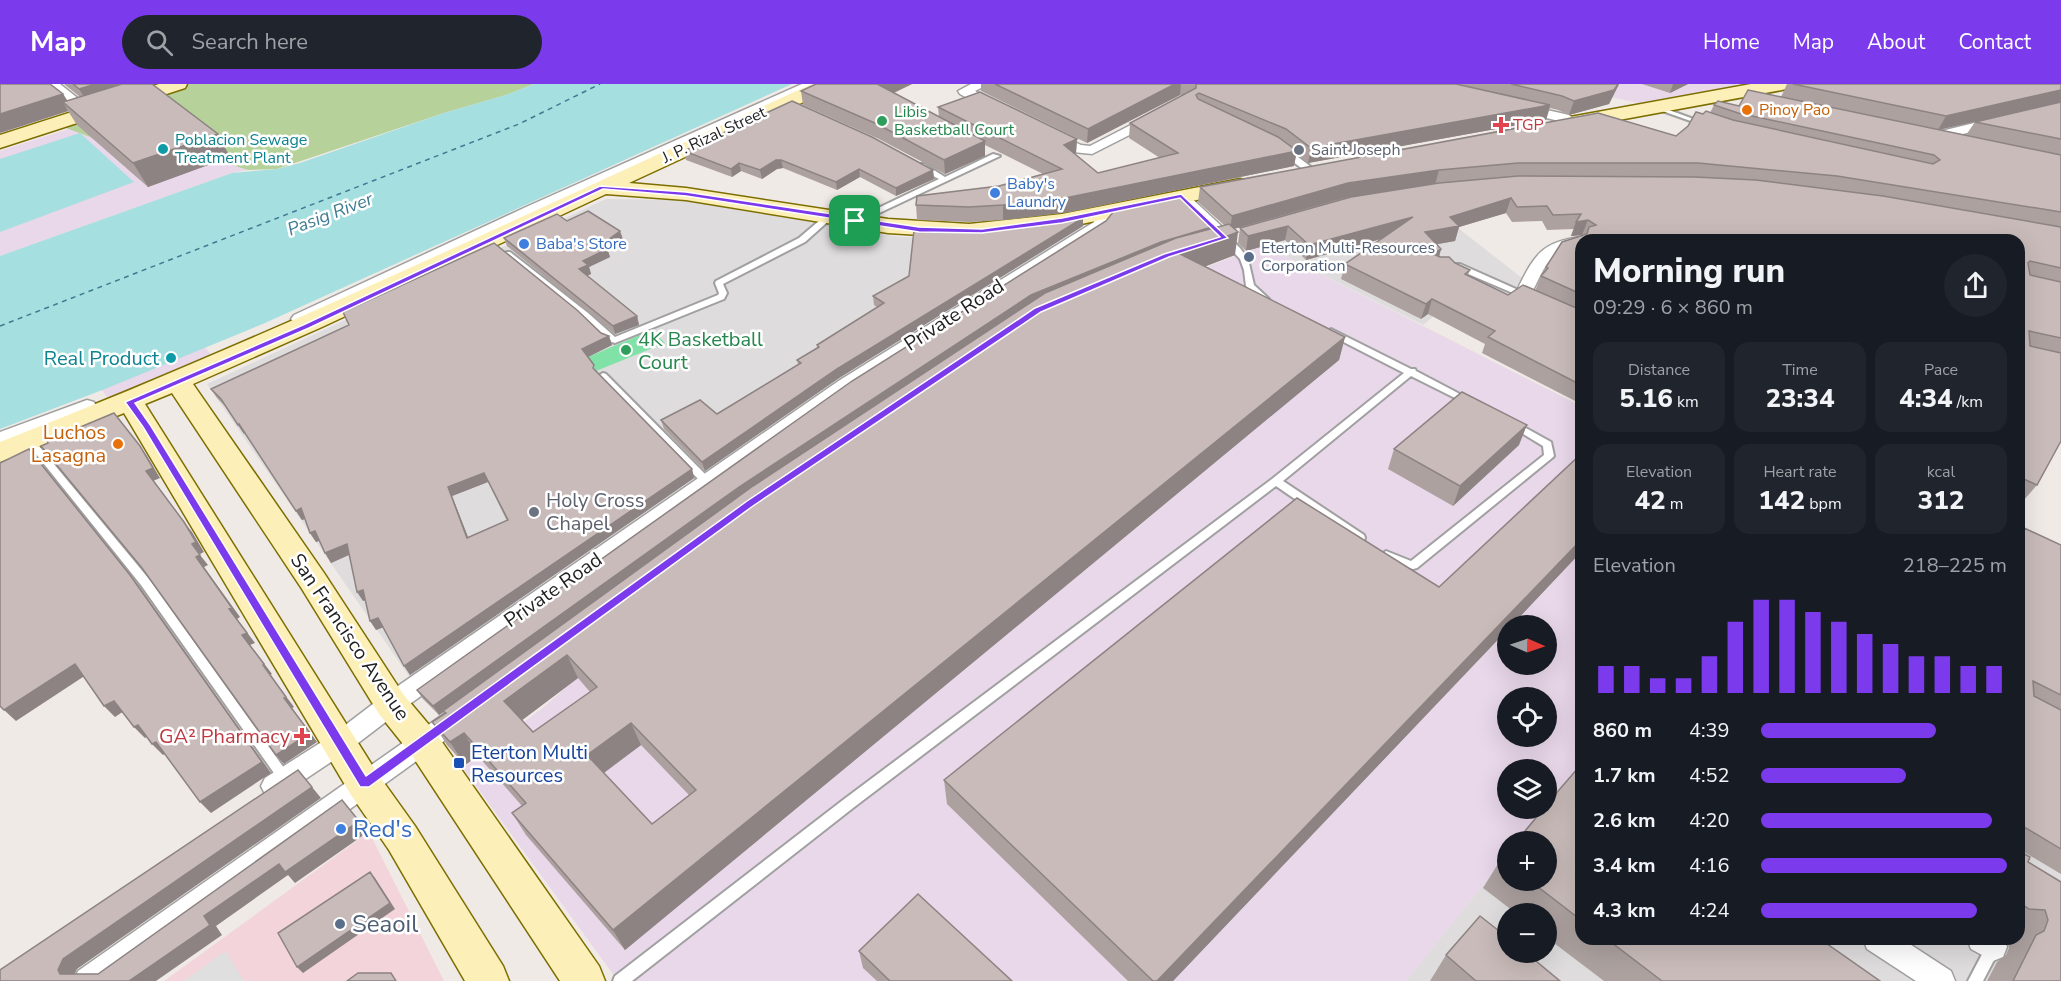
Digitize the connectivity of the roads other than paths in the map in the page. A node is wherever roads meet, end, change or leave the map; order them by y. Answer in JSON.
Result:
{"nodes":[{"id":1,"x":52,"y":84,"type":"edge"},
{"id":2,"x":178,"y":84,"type":"edge"},
{"id":3,"x":813,"y":84,"type":"edge"},
{"id":4,"x":827,"y":84,"type":"edge"},
{"id":5,"x":982,"y":84,"type":"edge"},
{"id":6,"x":1782,"y":84,"type":"edge"},
{"id":7,"x":1729,"y":93,"type":"junction"},
{"id":8,"x":1778,"y":104,"type":"edge"},
{"id":9,"x":1510,"y":105,"type":"edge"},
{"id":10,"x":1656,"y":107,"type":"junction"},
{"id":11,"x":1165,"y":111,"type":"edge"},
{"id":12,"x":88,"y":112,"type":"junction"},
{"id":13,"x":1008,"y":114,"type":"edge"},
{"id":14,"x":2012,"y":118,"type":"edge"},
{"id":15,"x":1572,"y":123,"type":"junction"},
{"id":16,"x":1709,"y":125,"type":"edge"},
{"id":17,"x":1038,"y":129,"type":"edge"},
{"id":18,"x":1527,"y":131,"type":"edge"},
{"id":19,"x":1912,"y":132,"type":"edge"},
{"id":20,"x":1934,"y":137,"type":"junction"},
{"id":21,"x":0,"y":142,"type":"edge"},
{"id":22,"x":1980,"y":147,"type":"edge"},
{"id":23,"x":1281,"y":148,"type":"edge"},
{"id":24,"x":986,"y":151,"type":"edge"},
{"id":25,"x":916,"y":163,"type":"edge"},
{"id":26,"x":1334,"y":167,"type":"edge"},
{"id":27,"x":1312,"y":172,"type":"junction"},
{"id":28,"x":1290,"y":176,"type":"edge"},
{"id":29,"x":944,"y":179,"type":"junction"},
{"id":30,"x":1257,"y":182,"type":"edge"},
{"id":31,"x":602,"y":187,"type":"junction"},
{"id":32,"x":1181,"y":196,"type":"junction"},
{"id":33,"x":1103,"y":212,"type":"junction"},
{"id":34,"x":829,"y":217,"type":"junction"},
{"id":35,"x":855,"y":221,"type":"junction"},
{"id":36,"x":1247,"y":232,"type":"edge"},
{"id":37,"x":1225,"y":238,"type":"junction"},
{"id":38,"x":491,"y":241,"type":"junction"},
{"id":39,"x":1575,"y":242,"type":"edge"},
{"id":40,"x":1205,"y":244,"type":"edge"},
{"id":41,"x":1445,"y":267,"type":"edge"},
{"id":42,"x":1523,"y":294,"type":"junction"},
{"id":43,"x":1272,"y":303,"type":"edge"},
{"id":44,"x":300,"y":319,"type":"dead end"},
{"id":45,"x":1575,"y":319,"type":"edge"},
{"id":46,"x":1326,"y":329,"type":"edge"},
{"id":47,"x":1412,"y":371,"type":"junction"},
{"id":48,"x":603,"y":376,"type":"edge"},
{"id":49,"x":178,"y":382,"type":"junction"},
{"id":50,"x":130,"y":402,"type":"junction"},
{"id":51,"x":1474,"y":404,"type":"edge"},
{"id":52,"x":87,"y":406,"type":"dead end"},
{"id":53,"x":1506,"y":421,"type":"edge"},
{"id":54,"x":0,"y":438,"type":"edge"},
{"id":55,"x":31,"y":442,"type":"junction"},
{"id":56,"x":0,"y":453,"type":"edge"},
{"id":57,"x":706,"y":481,"type":"junction"},
{"id":58,"x":1276,"y":481,"type":"junction"},
{"id":59,"x":391,"y":704,"type":"junction"},
{"id":60,"x":471,"y":708,"type":"edge"},
{"id":61,"x":340,"y":743,"type":"junction"},
{"id":62,"x":423,"y":743,"type":"junction"},
{"id":63,"x":285,"y":779,"type":"junction"},
{"id":64,"x":364,"y":784,"type":"junction"},
{"id":65,"x":256,"y":799,"type":"edge"},
{"id":66,"x":1886,"y":945,"type":"edge"},
{"id":67,"x":1990,"y":945,"type":"edge"},
{"id":68,"x":87,"y":981,"type":"edge"},
{"id":69,"x":488,"y":981,"type":"edge"},
{"id":70,"x":584,"y":981,"type":"edge"},
{"id":71,"x":620,"y":981,"type":"edge"},
{"id":72,"x":1941,"y":981,"type":"edge"},
{"id":73,"x":1975,"y":981,"type":"edge"}],
"edges":[{"from":1,"to":12,"type":"street"},
{"from":2,"to":12,"type":"street"},
{"from":3,"to":44,"type":"street"},
{"from":4,"to":31,"type":"street","name":"J. P. Rizal Street"},
{"from":5,"to":13,"type":"street"},
{"from":6,"to":7,"type":"street"},
{"from":7,"to":8,"type":"street"},
{"from":7,"to":10,"type":"street"},
{"from":9,"to":15,"type":"street"},
{"from":10,"to":15,"type":"street"},
{"from":10,"to":16,"type":"lane"},
{"from":11,"to":17,"type":"street"},
{"from":12,"to":21,"type":"street"},
{"from":14,"to":20,"type":"street"},
{"from":15,"to":18,"type":"street"},
{"from":19,"to":20,"type":"street"},
{"from":20,"to":22,"type":"street"},
{"from":23,"to":27,"type":"lane"},
{"from":24,"to":29,"type":"lane"},
{"from":25,"to":29,"type":"lane"},
{"from":26,"to":27,"type":"street"},
{"from":27,"to":28,"type":"street"},
{"from":29,"to":35,"type":"lane"},
{"from":30,"to":32,"type":"street"},
{"from":31,"to":34,"type":"street"},
{"from":31,"to":38,"type":"street","name":"J. P. Rizal Street"},
{"from":32,"to":33,"type":"street"},
{"from":32,"to":37,"type":"street"},
{"from":33,"to":35,"type":"street"},
{"from":33,"to":57,"type":"street","name":"Private Road"},
{"from":34,"to":35,"type":"street"},
{"from":34,"to":38,"type":"lane"},
{"from":36,"to":37,"type":"street"},
{"from":37,"to":40,"type":"street"},
{"from":37,"to":43,"type":"lane"},
{"from":38,"to":49,"type":"street","name":"J. P. Rizal Street"},
{"from":39,"to":42,"type":"street"},
{"from":41,"to":42,"type":"lane"},
{"from":42,"to":45,"type":"street"},
{"from":46,"to":47,"type":"lane"},
{"from":47,"to":51,"type":"lane"},
{"from":47,"to":58,"type":"lane"},
{"from":48,"to":57,"type":"lane"},
{"from":49,"to":50,"type":"street","name":"J. P. Rizal Street"},
{"from":49,"to":59,"type":"street","name":"San Francisco Avenue"},
{"from":50,"to":55,"type":"street","name":"J. P. Rizal Street"},
{"from":50,"to":61,"type":"street"},
{"from":52,"to":54,"type":"street"},
{"from":53,"to":58,"type":"lane"},
{"from":55,"to":56,"type":"street","name":"J. P. Rizal Street"},
{"from":55,"to":63,"type":"lane"},
{"from":57,"to":59,"type":"street","name":"Private Road"},
{"from":58,"to":71,"type":"lane"},
{"from":59,"to":61,"type":"street","name":"Private Road"},
{"from":59,"to":62,"type":"street","name":"San Francisco Avenue"},
{"from":60,"to":62,"type":"street"},
{"from":61,"to":63,"type":"street","name":"Private Road"},
{"from":61,"to":64,"type":"street"},
{"from":62,"to":64,"type":"street"},
{"from":62,"to":70,"type":"street","name":"San Francisco Avenue"},
{"from":63,"to":65,"type":"street","name":"Private Road"},
{"from":64,"to":68,"type":"street"},
{"from":64,"to":69,"type":"street"},
{"from":66,"to":72,"type":"street"},
{"from":67,"to":73,"type":"lane"}]}
